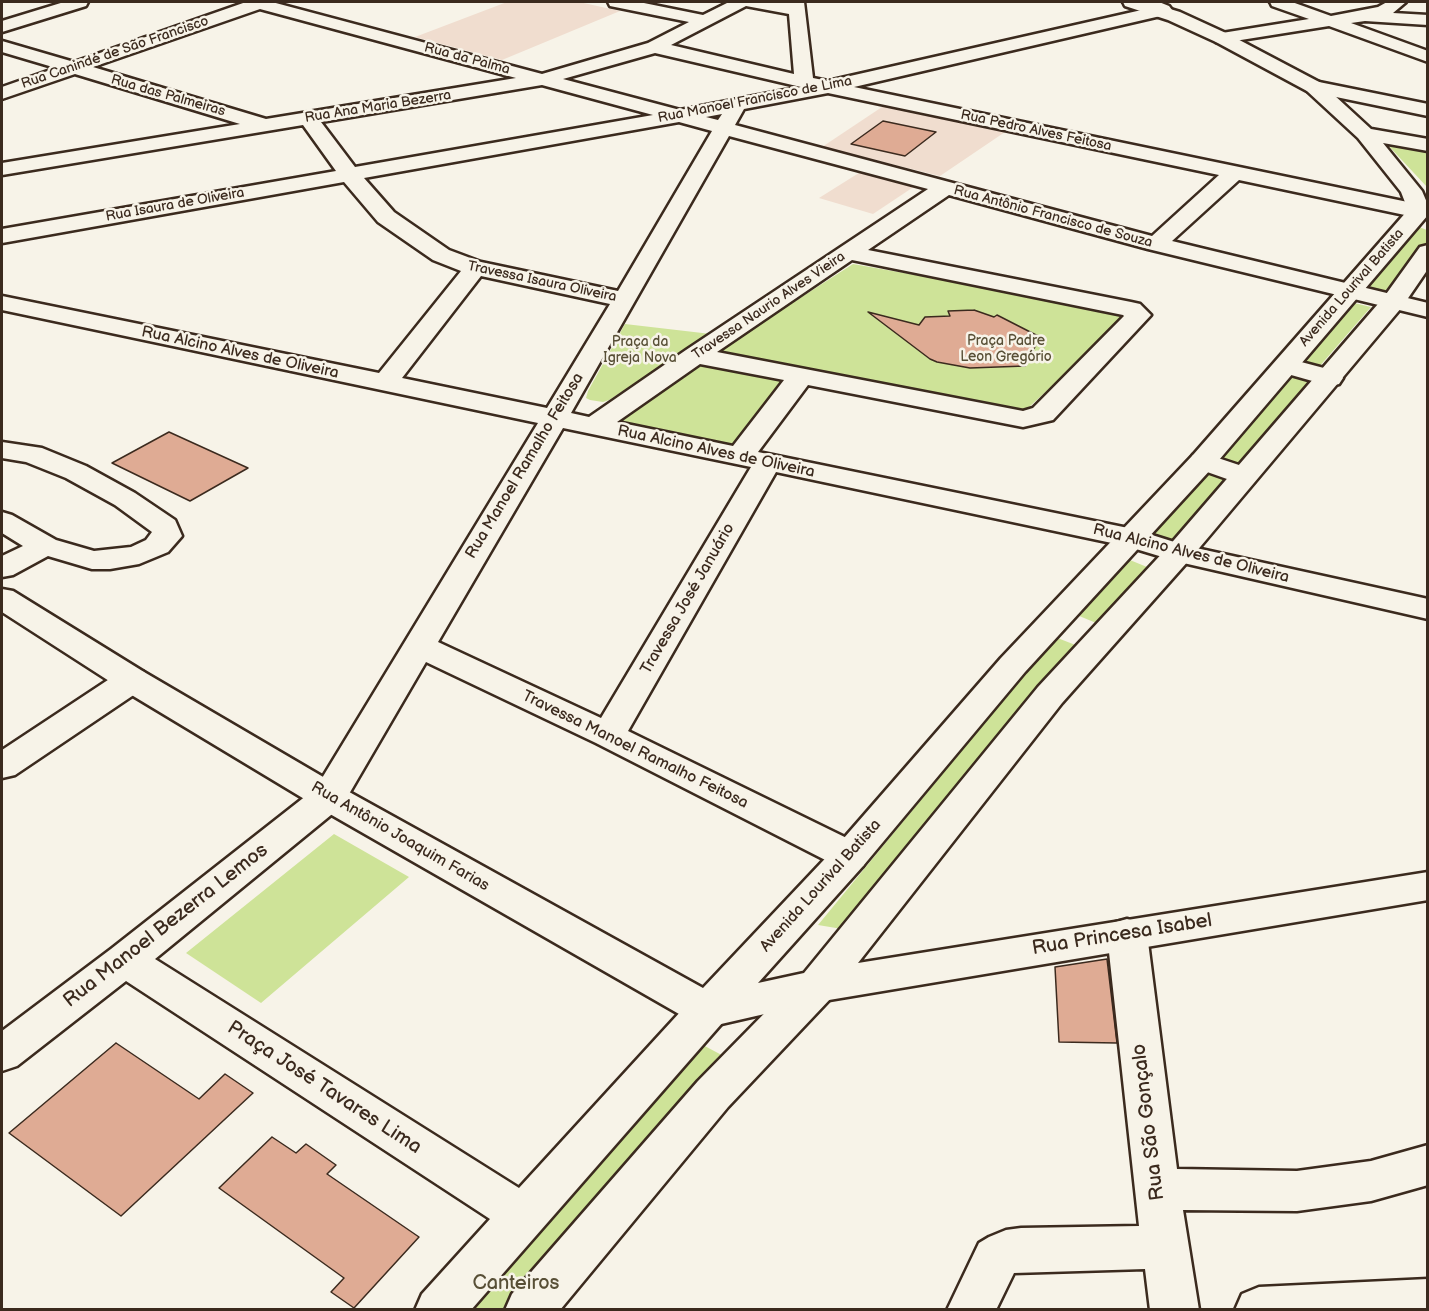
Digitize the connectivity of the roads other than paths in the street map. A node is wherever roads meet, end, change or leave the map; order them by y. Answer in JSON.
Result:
{"nodes":[{"id":1,"x":80,"y":2,"type":"edge"},
{"id":2,"x":259,"y":2,"type":"edge"},
{"id":3,"x":616,"y":2,"type":"edge"},
{"id":4,"x":741,"y":2,"type":"edge"},
{"id":5,"x":751,"y":2,"type":"edge"},
{"id":6,"x":1131,"y":2,"type":"edge"},
{"id":7,"x":1278,"y":2,"type":"edge"},
{"id":8,"x":1399,"y":2,"type":"edge"},
{"id":9,"x":797,"y":6,"type":"edge"},
{"id":10,"x":1428,"y":7,"type":"edge"},
{"id":11,"x":1160,"y":10,"type":"edge"},
{"id":12,"x":1362,"y":16,"type":"junction"},
{"id":13,"x":704,"y":20,"type":"junction"},
{"id":14,"x":1328,"y":20,"type":"junction"},
{"id":15,"x":1428,"y":20,"type":"edge"},
{"id":16,"x":2,"y":27,"type":"edge"},
{"id":17,"x":1222,"y":38,"type":"junction"},
{"id":18,"x":2,"y":46,"type":"edge"},
{"id":19,"x":654,"y":47,"type":"junction"},
{"id":20,"x":1428,"y":57,"type":"edge"},
{"id":21,"x":72,"y":68,"type":"junction"},
{"id":22,"x":544,"y":80,"type":"junction"},
{"id":23,"x":804,"y":81,"type":"junction"},
{"id":24,"x":828,"y":87,"type":"junction"},
{"id":25,"x":1314,"y":87,"type":"junction"},
{"id":26,"x":2,"y":93,"type":"edge"},
{"id":27,"x":1428,"y":110,"type":"edge"},
{"id":28,"x":681,"y":116,"type":"junction"},
{"id":29,"x":731,"y":116,"type":"junction"},
{"id":30,"x":308,"y":118,"type":"junction"},
{"id":31,"x":266,"y":125,"type":"junction"},
{"id":32,"x":1365,"y":134,"type":"junction"},
{"id":33,"x":1428,"y":145,"type":"edge"},
{"id":34,"x":2,"y":169,"type":"edge"},
{"id":35,"x":1234,"y":173,"type":"junction"},
{"id":36,"x":349,"y":174,"type":"junction"},
{"id":37,"x":945,"y":188,"type":"junction"},
{"id":38,"x":1419,"y":199,"type":"edge"},
{"id":39,"x":2,"y":236,"type":"edge"},
{"id":40,"x":1156,"y":244,"type":"junction"},
{"id":41,"x":1428,"y":252,"type":"edge"},
{"id":42,"x":849,"y":253,"type":"junction"},
{"id":43,"x":475,"y":268,"type":"junction"},
{"id":44,"x":1349,"y":292,"type":"junction"},
{"id":45,"x":625,"y":300,"type":"junction"},
{"id":46,"x":1394,"y":302,"type":"junction"},
{"id":47,"x":2,"y":303,"type":"edge"},
{"id":48,"x":1428,"y":310,"type":"edge"},
{"id":49,"x":695,"y":355,"type":"junction"},
{"id":50,"x":1286,"y":366,"type":"junction"},
{"id":51,"x":801,"y":376,"type":"junction"},
{"id":52,"x":1330,"y":378,"type":"junction"},
{"id":53,"x":385,"y":383,"type":"junction"},
{"id":54,"x":554,"y":418,"type":"junction"},
{"id":55,"x":594,"y":426,"type":"junction"},
{"id":56,"x":2,"y":450,"type":"edge"},
{"id":57,"x":753,"y":460,"type":"junction"},
{"id":58,"x":1203,"y":461,"type":"junction"},
{"id":59,"x":1244,"y":476,"type":"junction"},
{"id":60,"x":2,"y":521,"type":"edge"},
{"id":61,"x":1132,"y":538,"type":"junction"},
{"id":62,"x":45,"y":546,"type":"junction"},
{"id":63,"x":1179,"y":553,"type":"junction"},
{"id":64,"x":2,"y":568,"type":"edge"},
{"id":65,"x":2,"y":598,"type":"edge"},
{"id":66,"x":1428,"y":609,"type":"edge"},
{"id":67,"x":418,"y":645,"type":"junction"},
{"id":68,"x":132,"y":680,"type":"junction"},
{"id":69,"x":608,"y":735,"type":"junction"},
{"id":70,"x":2,"y":766,"type":"edge"},
{"id":71,"x":329,"y":797,"type":"junction"},
{"id":72,"x":850,"y":856,"type":"junction"},
{"id":73,"x":1428,"y":886,"type":"edge"},
{"id":74,"x":1127,"y":934,"type":"junction"},
{"id":75,"x":125,"y":960,"type":"junction"},
{"id":76,"x":817,"y":986,"type":"junction"},
{"id":77,"x":708,"y":1010,"type":"junction"},
{"id":78,"x":2,"y":1054,"type":"edge"},
{"id":79,"x":1428,"y":1165,"type":"edge"},
{"id":80,"x":1157,"y":1189,"type":"junction"},
{"id":81,"x":523,"y":1215,"type":"junction"},
{"id":82,"x":1165,"y":1247,"type":"junction"},
{"id":83,"x":1428,"y":1302,"type":"edge"},
{"id":84,"x":439,"y":1310,"type":"edge"},
{"id":85,"x":529,"y":1310,"type":"edge"},
{"id":86,"x":971,"y":1310,"type":"edge"},
{"id":87,"x":1175,"y":1310,"type":"edge"},
{"id":88,"x":1259,"y":1310,"type":"edge"}],
"edges":[{"from":1,"to":16,"type":"street"},
{"from":2,"to":21,"type":"street","name":"Rua Canindé de São Francisco"},
{"from":2,"to":22,"type":"street","name":"Rua da Palma"},
{"from":3,"to":13,"type":"street"},
{"from":4,"to":13,"type":"street","name":"Rua Ana Maria Bezerra"},
{"from":5,"to":9,"type":"street"},
{"from":6,"to":11,"type":"street"},
{"from":7,"to":14,"type":"street"},
{"from":8,"to":10,"type":"street"},
{"from":8,"to":12,"type":"street"},
{"from":9,"to":23,"type":"street"},
{"from":11,"to":17,"type":"street"},
{"from":11,"to":24,"type":"street","name":"Rua Manoel Francisco de Lima"},
{"from":12,"to":14,"type":"street"},
{"from":12,"to":15,"type":"street"},
{"from":13,"to":19,"type":"street","name":"Rua Ana Maria Bezerra"},
{"from":14,"to":17,"type":"street"},
{"from":14,"to":20,"type":"street"},
{"from":17,"to":25,"type":"street"},
{"from":18,"to":21,"type":"street","name":"Rua das Palmeiras"},
{"from":19,"to":22,"type":"street","name":"Rua Ana Maria Bezerra"},
{"from":19,"to":23,"type":"street","name":"Rua Pedro Alves Feitosa"},
{"from":21,"to":26,"type":"street","name":"Rua Canindé de São Francisco"},
{"from":21,"to":31,"type":"street","name":"Rua das Palmeiras"},
{"from":22,"to":28,"type":"street","name":"Rua da Palma"},
{"from":22,"to":30,"type":"street","name":"Rua Ana Maria Bezerra"},
{"from":23,"to":24,"type":"street","name":"Rua Pedro Alves Feitosa"},
{"from":24,"to":29,"type":"street","name":"Rua Manoel Francisco de Lima"},
{"from":24,"to":35,"type":"street","name":"Rua Pedro Alves Feitosa"},
{"from":25,"to":27,"type":"street"},
{"from":25,"to":32,"type":"street"},
{"from":28,"to":29,"type":"street","name":"Rua Antônio Francisco de Souza"},
{"from":28,"to":36,"type":"street","name":"Rua Manoel Francisco de Lima"},
{"from":29,"to":37,"type":"street","name":"Rua Antônio Francisco de Souza"},
{"from":29,"to":45,"type":"street","name":"Rua Manoel Ramalho Feitosa"},
{"from":30,"to":31,"type":"street","name":"Rua Ana Maria Bezerra"},
{"from":30,"to":36,"type":"street","name":"Travessa Isaura Oliveira"},
{"from":31,"to":34,"type":"street","name":"Rua Ana Maria Bezerra"},
{"from":32,"to":33,"type":"street"},
{"from":32,"to":38,"type":"street"},
{"from":35,"to":38,"type":"street","name":"Rua Pedro Alves Feitosa"},
{"from":35,"to":40,"type":"street"},
{"from":36,"to":39,"type":"street","name":"Rua Isaura de Oliveira"},
{"from":36,"to":43,"type":"street","name":"Travessa Isaura Oliveira"},
{"from":37,"to":40,"type":"street","name":"Rua Antônio Francisco de Souza"},
{"from":37,"to":42,"type":"street","name":"Travessa Naurio Alves Vieira"},
{"from":38,"to":44,"type":"street","name":"Avenida Lourival Batista"},
{"from":40,"to":44,"type":"street","name":"Rua Antônio Francisco de Souza"},
{"from":41,"to":46,"type":"street"},
{"from":42,"to":49,"type":"street","name":"Travessa Naurio Alves Vieira"},
{"from":42,"to":51,"type":"street"},
{"from":43,"to":45,"type":"street","name":"Travessa Isaura Oliveira"},
{"from":43,"to":53,"type":"street"},
{"from":44,"to":46,"type":"street","name":"Rua Antônio Francisco de Souza"},
{"from":44,"to":50,"type":"street","name":"Avenida Lourival Batista"},
{"from":45,"to":54,"type":"street","name":"Rua Manoel Ramalho Feitosa"},
{"from":46,"to":48,"type":"street","name":"Rua Antônio Francisco de Souza"},
{"from":46,"to":52,"type":"street"},
{"from":47,"to":53,"type":"street","name":"Rua Alcino Alves de Oliveira"},
{"from":49,"to":51,"type":"street"},
{"from":49,"to":55,"type":"street","name":"Travessa Naurio Alves Vieira"},
{"from":50,"to":52,"type":"street","name":"Avenida Lourival Batista"},
{"from":50,"to":58,"type":"street","name":"Avenida Lourival Batista"},
{"from":51,"to":57,"type":"street","name":"Travessa José Januário"},
{"from":52,"to":59,"type":"street"},
{"from":53,"to":54,"type":"street","name":"Rua Alcino Alves de Oliveira"},
{"from":54,"to":55,"type":"street","name":"Rua Alcino Alves de Oliveira"},
{"from":54,"to":67,"type":"street","name":"Rua Manoel Ramalho Feitosa"},
{"from":55,"to":57,"type":"street","name":"Rua Alcino Alves de Oliveira"},
{"from":56,"to":62,"type":"street"},
{"from":57,"to":61,"type":"street","name":"Rua Alcino Alves de Oliveira"},
{"from":57,"to":69,"type":"street","name":"Travessa José Januário"},
{"from":58,"to":59,"type":"street"},
{"from":58,"to":61,"type":"street","name":"Avenida Lourival Batista"},
{"from":59,"to":63,"type":"street"},
{"from":60,"to":62,"type":"street"},
{"from":61,"to":63,"type":"street","name":"Rua Alcino Alves de Oliveira"},
{"from":61,"to":72,"type":"street","name":"Avenida Lourival Batista"},
{"from":62,"to":64,"type":"street"},
{"from":63,"to":66,"type":"street","name":"Rua Alcino Alves de Oliveira"},
{"from":63,"to":76,"type":"street"},
{"from":65,"to":68,"type":"street","name":"Rua Antônio Joaquim Farias"},
{"from":67,"to":69,"type":"street","name":"Travessa Manoel Ramalho Feitosa"},
{"from":67,"to":71,"type":"street","name":"Rua Manoel Ramalho Feitosa"},
{"from":68,"to":70,"type":"street"},
{"from":68,"to":71,"type":"street","name":"Rua Antônio Joaquim Farias"},
{"from":69,"to":72,"type":"street","name":"Travessa Manoel Ramalho Feitosa"},
{"from":71,"to":75,"type":"street","name":"Rua Manoel Bezerra Lemos"},
{"from":71,"to":77,"type":"street","name":"Rua Antônio Joaquim Farias"},
{"from":72,"to":77,"type":"street","name":"Avenida Lourival Batista"},
{"from":73,"to":74,"type":"street","name":"Rua Princesa Isabel"},
{"from":74,"to":76,"type":"street","name":"Rua Princesa Isabel"},
{"from":74,"to":80,"type":"street","name":"Rua São Gonçalo"},
{"from":75,"to":78,"type":"street","name":"Rua Manoel Bezerra Lemos"},
{"from":75,"to":81,"type":"street","name":"Praça José Tavares Lima"},
{"from":76,"to":77,"type":"street"},
{"from":76,"to":85,"type":"street"},
{"from":77,"to":81,"type":"street","name":"Avenida Lourival Batista"},
{"from":79,"to":80,"type":"street"},
{"from":80,"to":82,"type":"street","name":"Rua São Gonçalo"},
{"from":81,"to":84,"type":"street","name":"Avenida Lourival Batista"},
{"from":82,"to":86,"type":"street"},
{"from":82,"to":87,"type":"street","name":"Rua São Gonçalo"},
{"from":83,"to":88,"type":"street"}]}
